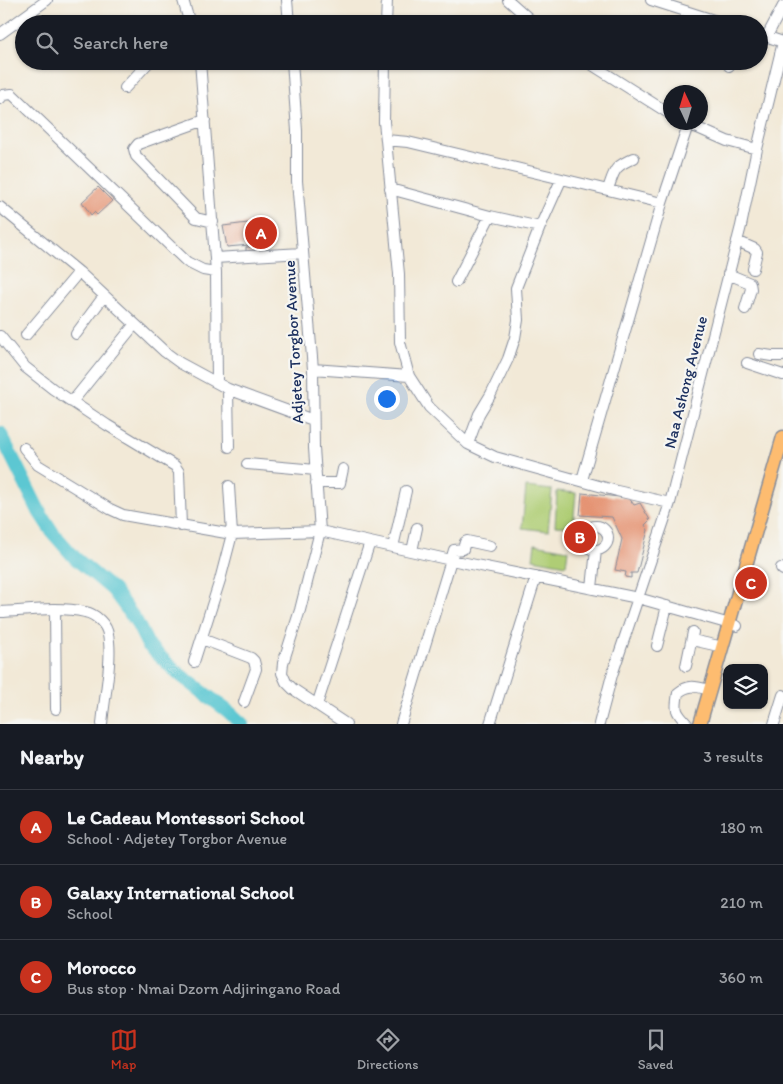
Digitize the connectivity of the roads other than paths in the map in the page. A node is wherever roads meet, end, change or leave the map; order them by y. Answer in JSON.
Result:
{"nodes":[{"id":1,"x":47,"y":0,"type":"edge"},
{"id":2,"x":183,"y":0,"type":"edge"},
{"id":3,"x":287,"y":0,"type":"edge"},
{"id":4,"x":387,"y":0,"type":"edge"},
{"id":5,"x":508,"y":0,"type":"edge"},
{"id":6,"x":651,"y":0,"type":"edge"},
{"id":7,"x":783,"y":6,"type":"edge"},
{"id":8,"x":26,"y":15,"type":"edge"},
{"id":9,"x":187,"y":15,"type":"edge"},
{"id":10,"x":288,"y":15,"type":"edge"},
{"id":11,"x":386,"y":15,"type":"edge"},
{"id":12,"x":525,"y":15,"type":"edge"},
{"id":13,"x":698,"y":15,"type":"edge"},
{"id":14,"x":15,"y":23,"type":"edge"},
{"id":15,"x":768,"y":28,"type":"edge"},
{"id":16,"x":0,"y":34,"type":"edge"},
{"id":17,"x":768,"y":37,"type":"edge"},
{"id":18,"x":783,"y":42,"type":"edge"},
{"id":19,"x":142,"y":70,"type":"edge"},
{"id":20,"x":201,"y":70,"type":"edge"},
{"id":21,"x":293,"y":70,"type":"edge"},
{"id":22,"x":385,"y":70,"type":"edge"},
{"id":23,"x":600,"y":70,"type":"edge"},
{"id":24,"x":125,"y":88,"type":"dead end"},
{"id":25,"x":0,"y":99,"type":"edge"},
{"id":26,"x":663,"y":110,"type":"edge"},
{"id":27,"x":205,"y":120,"type":"junction"},
{"id":28,"x":684,"y":130,"type":"edge"},
{"id":29,"x":700,"y":130,"type":"edge"},
{"id":30,"x":386,"y":140,"type":"junction"},
{"id":31,"x":757,"y":149,"type":"junction"},
{"id":32,"x":634,"y":158,"type":"dead end"},
{"id":33,"x":561,"y":180,"type":"junction"},
{"id":34,"x":390,"y":189,"type":"junction"},
{"id":35,"x":608,"y":189,"type":"junction"},
{"id":36,"x":662,"y":203,"type":"junction"},
{"id":37,"x":0,"y":207,"type":"edge"},
{"id":38,"x":490,"y":216,"type":"junction"},
{"id":39,"x":213,"y":222,"type":"junction"},
{"id":40,"x":540,"y":227,"type":"junction"},
{"id":41,"x":737,"y":241,"type":"junction"},
{"id":42,"x":303,"y":253,"type":"junction"},
{"id":43,"x":215,"y":258,"type":"junction"},
{"id":44,"x":753,"y":269,"type":"dead end"},
{"id":45,"x":79,"y":272,"type":"junction"},
{"id":46,"x":216,"y":272,"type":"junction"},
{"id":47,"x":728,"y":274,"type":"junction"},
{"id":48,"x":456,"y":282,"type":"dead end"},
{"id":49,"x":104,"y":296,"type":"junction"},
{"id":50,"x":745,"y":309,"type":"dead end"},
{"id":51,"x":135,"y":324,"type":"junction"},
{"id":52,"x":76,"y":334,"type":"dead end"},
{"id":53,"x":26,"y":335,"type":"dead end"},
{"id":54,"x":0,"y":336,"type":"edge"},
{"id":55,"x":759,"y":354,"type":"dead end"},
{"id":56,"x":783,"y":356,"type":"edge"},
{"id":57,"x":747,"y":363,"type":"dead end"},
{"id":58,"x":313,"y":369,"type":"junction"},
{"id":59,"x":783,"y":375,"type":"edge"},
{"id":60,"x":409,"y":376,"type":"junction"},
{"id":61,"x":217,"y":384,"type":"junction"},
{"id":62,"x":228,"y":389,"type":"junction"},
{"id":63,"x":72,"y":402,"type":"junction"},
{"id":64,"x":313,"y":420,"type":"junction"},
{"id":65,"x":783,"y":437,"type":"edge"},
{"id":66,"x":468,"y":444,"type":"junction"},
{"id":67,"x":229,"y":446,"type":"dead end"},
{"id":68,"x":24,"y":448,"type":"dead end"},
{"id":69,"x":247,"y":464,"type":"dead end"},
{"id":70,"x":783,"y":464,"type":"edge"},
{"id":71,"x":343,"y":469,"type":"dead end"},
{"id":72,"x":316,"y":470,"type":"junction"},
{"id":73,"x":582,"y":480,"type":"junction"},
{"id":74,"x":316,"y":483,"type":"junction"},
{"id":75,"x":229,"y":486,"type":"dead end"},
{"id":76,"x":406,"y":491,"type":"dead end"},
{"id":77,"x":670,"y":503,"type":"junction"},
{"id":78,"x":181,"y":526,"type":"junction"},
{"id":79,"x":417,"y":528,"type":"dead end"},
{"id":80,"x":320,"y":531,"type":"junction"},
{"id":81,"x":232,"y":534,"type":"junction"},
{"id":82,"x":370,"y":542,"type":"junction"},
{"id":83,"x":490,"y":546,"type":"dead end"},
{"id":84,"x":394,"y":547,"type":"junction"},
{"id":85,"x":596,"y":550,"type":"dead end"},
{"id":86,"x":412,"y":551,"type":"junction"},
{"id":87,"x":451,"y":560,"type":"junction"},
{"id":88,"x":536,"y":577,"type":"junction"},
{"id":89,"x":592,"y":588,"type":"junction"},
{"id":90,"x":638,"y":598,"type":"junction"},
{"id":91,"x":667,"y":606,"type":"junction"},
{"id":92,"x":55,"y":610,"type":"junction"},
{"id":93,"x":0,"y":612,"type":"edge"},
{"id":94,"x":734,"y":625,"type":"junction"},
{"id":95,"x":202,"y":639,"type":"junction"},
{"id":96,"x":657,"y":646,"type":"dead end"},
{"id":97,"x":723,"y":647,"type":"junction"},
{"id":98,"x":194,"y":662,"type":"dead end"},
{"id":99,"x":686,"y":666,"type":"dead end"},
{"id":100,"x":710,"y":690,"type":"junction"},
{"id":101,"x":783,"y":695,"type":"edge"},
{"id":102,"x":244,"y":702,"type":"dead end"},
{"id":103,"x":317,"y":705,"type":"junction"},
{"id":104,"x":56,"y":709,"type":"dead end"},
{"id":105,"x":778,"y":720,"type":"edge"},
{"id":106,"x":102,"y":724,"type":"edge"},
{"id":107,"x":346,"y":724,"type":"edge"},
{"id":108,"x":401,"y":724,"type":"edge"},
{"id":109,"x":490,"y":724,"type":"edge"},
{"id":110,"x":599,"y":724,"type":"edge"},
{"id":111,"x":687,"y":724,"type":"edge"},
{"id":112,"x":700,"y":724,"type":"edge"},
{"id":113,"x":709,"y":724,"type":"edge"}],
"edges":[{"from":1,"to":8,"type":"street"},
{"from":2,"to":9,"type":"street"},
{"from":3,"to":10,"type":"street"},
{"from":4,"to":11,"type":"street"},
{"from":5,"to":12,"type":"street"},
{"from":6,"to":13,"type":"street"},
{"from":7,"to":15,"type":"street"},
{"from":14,"to":16,"type":"street"},
{"from":17,"to":18,"type":"street"},
{"from":18,"to":31,"type":"street","name":"Naa Ashong Avenue"},
{"from":19,"to":24,"type":"street"},
{"from":20,"to":27,"type":"street"},
{"from":21,"to":42,"type":"street","name":"Adjetey Torgbor Avenue"},
{"from":22,"to":30,"type":"street"},
{"from":23,"to":26,"type":"street"},
{"from":25,"to":46,"type":"street"},
{"from":27,"to":39,"type":"street"},
{"from":27,"to":39,"type":"street"},
{"from":28,"to":36,"type":"street"},
{"from":29,"to":31,"type":"street"},
{"from":30,"to":33,"type":"street"},
{"from":30,"to":34,"type":"street"},
{"from":31,"to":41,"type":"street","name":"Naa Ashong Avenue"},
{"from":32,"to":35,"type":"street"},
{"from":33,"to":35,"type":"street"},
{"from":33,"to":40,"type":"street"},
{"from":34,"to":38,"type":"street"},
{"from":34,"to":60,"type":"street"},
{"from":35,"to":36,"type":"street"},
{"from":36,"to":73,"type":"street"},
{"from":37,"to":45,"type":"street"},
{"from":38,"to":40,"type":"street"},
{"from":38,"to":48,"type":"street"},
{"from":39,"to":43,"type":"street"},
{"from":40,"to":66,"type":"street"},
{"from":41,"to":44,"type":"street"},
{"from":41,"to":47,"type":"street","name":"Naa Ashong Avenue"},
{"from":42,"to":43,"type":"street"},
{"from":42,"to":58,"type":"street","name":"Adjetey Torgbor Avenue"},
{"from":43,"to":46,"type":"street"},
{"from":45,"to":49,"type":"street"},
{"from":45,"to":53,"type":"street"},
{"from":46,"to":61,"type":"street"},
{"from":47,"to":50,"type":"street"},
{"from":47,"to":77,"type":"street","name":"Naa Ashong Avenue"},
{"from":49,"to":51,"type":"street"},
{"from":49,"to":52,"type":"street"},
{"from":51,"to":61,"type":"street"},
{"from":51,"to":63,"type":"street"},
{"from":54,"to":63,"type":"street"},
{"from":55,"to":56,"type":"street"},
{"from":57,"to":59,"type":"street"},
{"from":58,"to":60,"type":"street"},
{"from":58,"to":64,"type":"street","name":"Adjetey Torgbor Avenue"},
{"from":60,"to":66,"type":"street"},
{"from":61,"to":62,"type":"street"},
{"from":62,"to":64,"type":"street"},
{"from":62,"to":67,"type":"street"},
{"from":63,"to":78,"type":"street"},
{"from":64,"to":72,"type":"street","name":"Adjetey Torgbor Avenue"},
{"from":65,"to":94,"type":"main road"},
{"from":66,"to":73,"type":"street"},
{"from":68,"to":78,"type":"street"},
{"from":69,"to":72,"type":"street"},
{"from":70,"to":94,"type":"main road"},
{"from":71,"to":74,"type":"street"},
{"from":72,"to":74,"type":"street","name":"Adjetey Torgbor Avenue"},
{"from":73,"to":77,"type":"street"},
{"from":74,"to":80,"type":"street","name":"Adjetey Torgbor Avenue"},
{"from":75,"to":81,"type":"street"},
{"from":76,"to":84,"type":"street"},
{"from":77,"to":90,"type":"street","name":"Naa Ashong Avenue"},
{"from":78,"to":81,"type":"street"},
{"from":79,"to":86,"type":"street"},
{"from":80,"to":81,"type":"street"},
{"from":80,"to":82,"type":"street"},
{"from":80,"to":103,"type":"street","name":"Adjetey Torgbor Avenue"},
{"from":81,"to":95,"type":"street"},
{"from":82,"to":84,"type":"street"},
{"from":82,"to":103,"type":"street"},
{"from":83,"to":87,"type":"street"},
{"from":84,"to":86,"type":"street"},
{"from":85,"to":89,"type":"street"},
{"from":86,"to":87,"type":"street"},
{"from":87,"to":88,"type":"street"},
{"from":87,"to":108,"type":"street"},
{"from":88,"to":89,"type":"street"},
{"from":88,"to":109,"type":"street"},
{"from":89,"to":90,"type":"street"},
{"from":90,"to":91,"type":"street"},
{"from":90,"to":110,"type":"street","name":"Naa Ashong Avenue"},
{"from":91,"to":94,"type":"street"},
{"from":91,"to":96,"type":"street"},
{"from":92,"to":93,"type":"street"},
{"from":92,"to":104,"type":"street"},
{"from":92,"to":106,"type":"street"},
{"from":94,"to":97,"type":"main road"},
{"from":94,"to":113,"type":"main road"},
{"from":95,"to":98,"type":"street"},
{"from":95,"to":102,"type":"street"},
{"from":97,"to":99,"type":"street"},
{"from":97,"to":100,"type":"main road"},
{"from":100,"to":111,"type":"street"},
{"from":100,"to":112,"type":"main road"},
{"from":101,"to":105,"type":"street"},
{"from":103,"to":107,"type":"street","name":"Adjetey Torgbor Avenue"}]}
